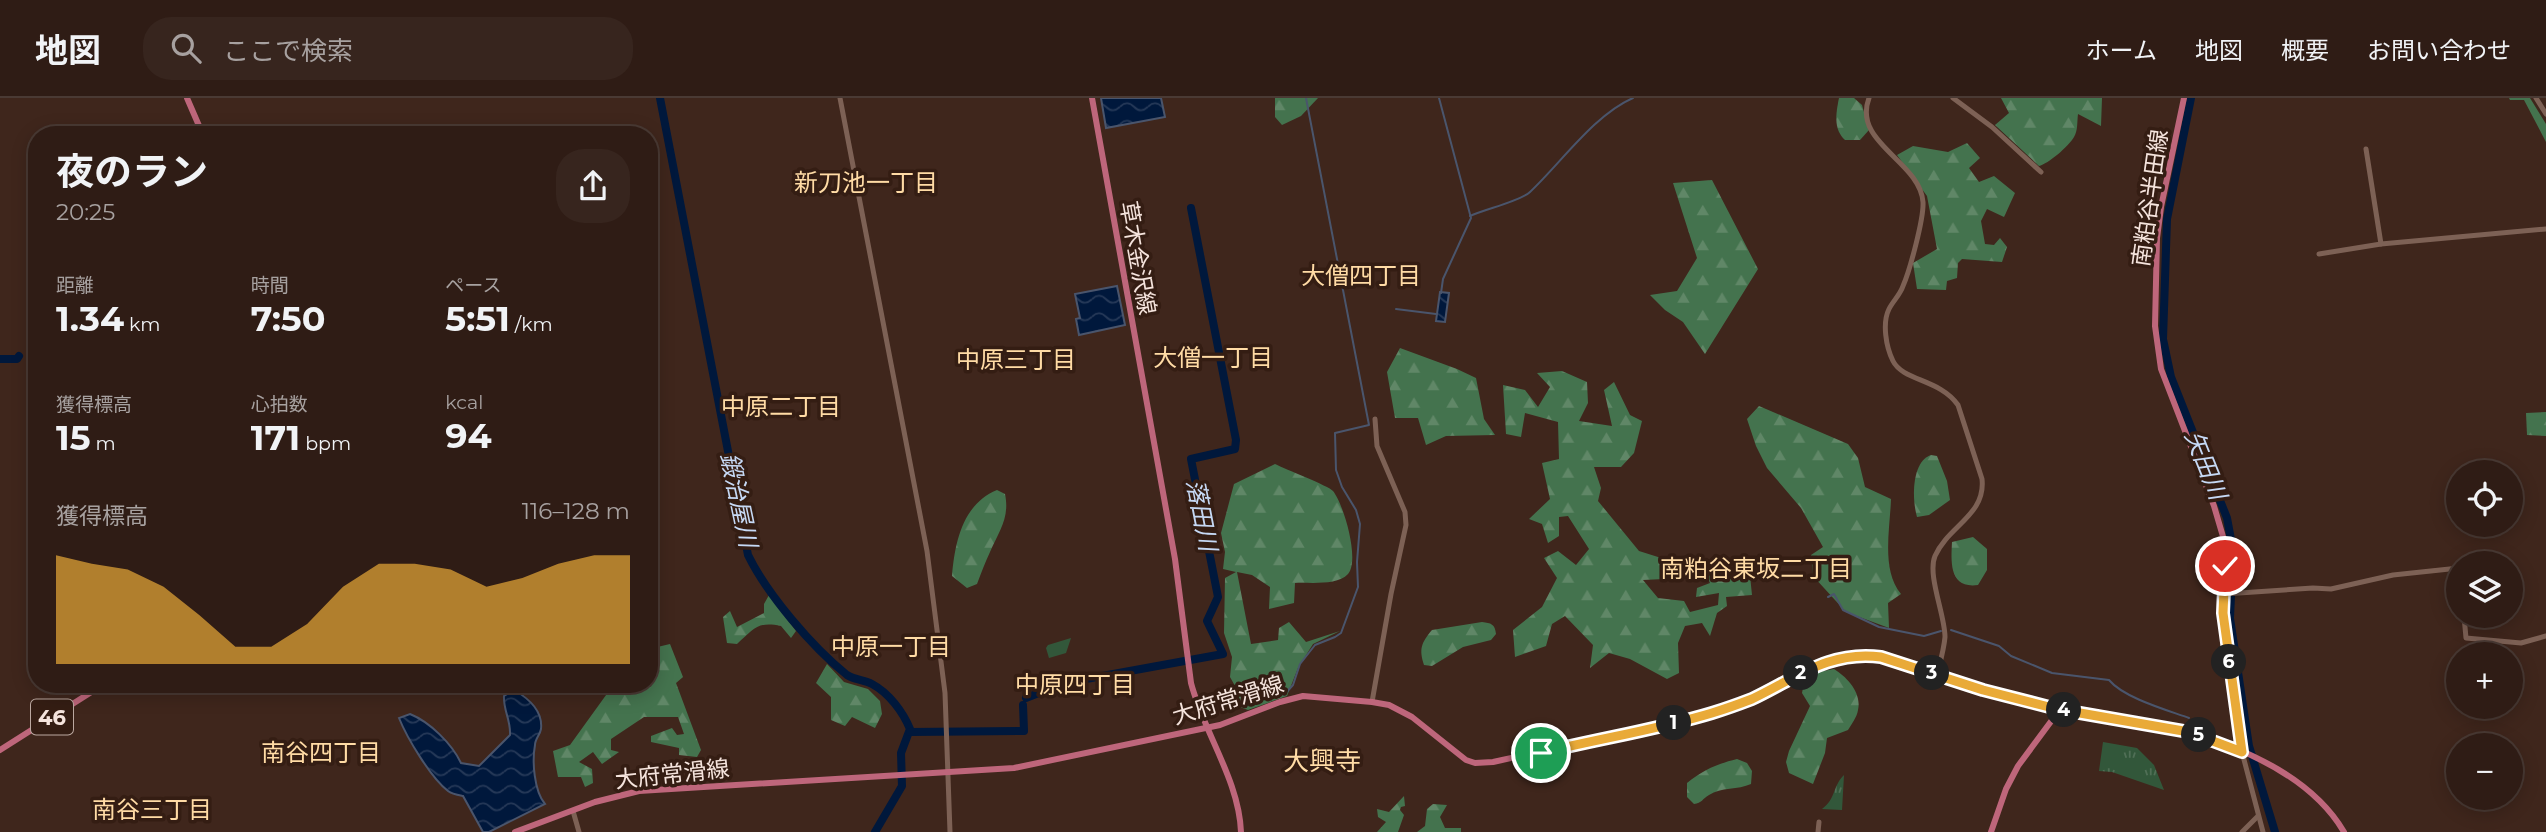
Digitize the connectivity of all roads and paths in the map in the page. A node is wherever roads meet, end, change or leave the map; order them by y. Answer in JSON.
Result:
{"nodes":[{"id":1,"x":187,"y":98,"type":"edge"},
{"id":2,"x":840,"y":98,"type":"edge"},
{"id":3,"x":1092,"y":98,"type":"edge"},
{"id":4,"x":1868,"y":98,"type":"edge"},
{"id":5,"x":1953,"y":98,"type":"edge"},
{"id":6,"x":2184,"y":98,"type":"edge"},
{"id":7,"x":2536,"y":98,"type":"edge"},
{"id":8,"x":2546,"y":114,"type":"edge"},
{"id":9,"x":198,"y":126,"type":"edge"},
{"id":10,"x":2366,"y":149,"type":"dead end"},
{"id":11,"x":2041,"y":172,"type":"dead end"},
{"id":12,"x":2546,"y":229,"type":"edge"},
{"id":13,"x":2381,"y":244,"type":"junction"},
{"id":14,"x":2319,"y":254,"type":"dead end"},
{"id":15,"x":1375,"y":419,"type":"dead end"},
{"id":16,"x":2446,"y":569,"type":"edge"},
{"id":17,"x":2225,"y":594,"type":"junction"},
{"id":18,"x":2465,"y":628,"type":"edge"},
{"id":19,"x":2546,"y":636,"type":"edge"},
{"id":20,"x":1937,"y":674,"type":"junction"},
{"id":21,"x":90,"y":693,"type":"edge"},
{"id":22,"x":1372,"y":702,"type":"junction"},
{"id":23,"x":2057,"y":709,"type":"junction"},
{"id":24,"x":1207,"y":728,"type":"junction"},
{"id":25,"x":0,"y":750,"type":"edge"},
{"id":26,"x":2243,"y":752,"type":"junction"},
{"id":27,"x":948,"y":771,"type":"junction"},
{"id":28,"x":573,"y":811,"type":"junction"},
{"id":29,"x":2258,"y":816,"type":"junction"},
{"id":30,"x":1819,"y":822,"type":"dead end"},
{"id":31,"x":515,"y":832,"type":"edge"},
{"id":32,"x":579,"y":832,"type":"edge"},
{"id":33,"x":950,"y":832,"type":"edge"},
{"id":34,"x":1241,"y":832,"type":"edge"},
{"id":35,"x":1818,"y":832,"type":"edge"},
{"id":36,"x":1991,"y":832,"type":"edge"},
{"id":37,"x":2242,"y":832,"type":"edge"},
{"id":38,"x":2263,"y":832,"type":"edge"},
{"id":39,"x":2344,"y":832,"type":"edge"}],
"edges":[{"from":1,"to":9,"type":"main road"},
{"from":2,"to":27,"type":"street"},
{"from":3,"to":24,"type":"main road","name":"草木金沢線"},
{"from":4,"to":20,"type":"street"},
{"from":5,"to":11,"type":"street"},
{"from":6,"to":17,"type":"main road","name":"南粕谷半田線"},
{"from":7,"to":8,"type":"street"},
{"from":10,"to":13,"type":"street"},
{"from":12,"to":13,"type":"street"},
{"from":13,"to":14,"type":"street"},
{"from":15,"to":22,"type":"street"},
{"from":16,"to":17,"type":"street"},
{"from":17,"to":26,"type":"main road","name":"南粕谷半田線"},
{"from":18,"to":19,"type":"street"},
{"from":20,"to":22,"type":"main road","name":"大府常滑線"},
{"from":20,"to":23,"type":"main road","name":"大府常滑線"},
{"from":21,"to":25,"type":"main road","number":"46"},
{"from":22,"to":24,"type":"main road","name":"大府常滑線"},
{"from":23,"to":26,"type":"main road","name":"大府常滑線"},
{"from":23,"to":36,"type":"main road"},
{"from":24,"to":27,"type":"main road","name":"大府常滑線"},
{"from":24,"to":34,"type":"main road","name":"草木金沢線"},
{"from":26,"to":29,"type":"street"},
{"from":26,"to":39,"type":"main road","name":"大府常滑線"},
{"from":27,"to":28,"type":"main road","name":"大府常滑線"},
{"from":27,"to":33,"type":"street"},
{"from":28,"to":31,"type":"main road","name":"大府常滑線"},
{"from":28,"to":32,"type":"street"},
{"from":29,"to":37,"type":"street"},
{"from":29,"to":38,"type":"street"},
{"from":30,"to":35,"type":"street"}]}
